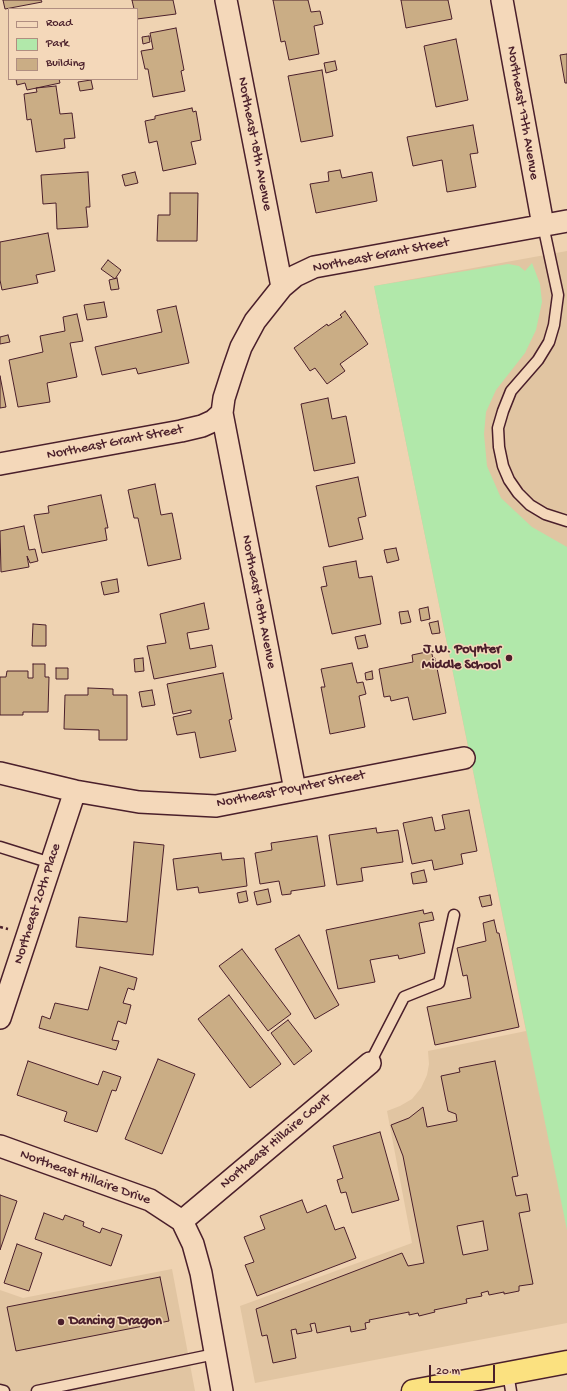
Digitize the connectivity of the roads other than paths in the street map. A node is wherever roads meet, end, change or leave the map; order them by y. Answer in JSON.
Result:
{"nodes":[{"id":1,"x":226,"y":0,"type":"edge"},
{"id":2,"x":502,"y":0,"type":"edge"},
{"id":3,"x":567,"y":221,"type":"edge"},
{"id":4,"x":543,"y":225,"type":"junction"},
{"id":5,"x":282,"y":287,"type":"junction"},
{"id":6,"x":222,"y":413,"type":"junction"},
{"id":7,"x":0,"y":464,"type":"edge"},
{"id":8,"x":567,"y":521,"type":"edge"},
{"id":9,"x":464,"y":758,"type":"dead end"},
{"id":10,"x":0,"y":773,"type":"edge"},
{"id":11,"x":295,"y":790,"type":"junction"},
{"id":12,"x":75,"y":791,"type":"junction"},
{"id":13,"x":0,"y":847,"type":"edge"},
{"id":14,"x":52,"y":863,"type":"junction"},
{"id":15,"x":454,"y":914,"type":"dead end"},
{"id":16,"x":0,"y":1018,"type":"edge"},
{"id":17,"x":370,"y":1063,"type":"joint"},
{"id":18,"x":0,"y":1146,"type":"edge"},
{"id":19,"x":182,"y":1220,"type":"junction"},
{"id":20,"x":215,"y":1354,"type":"junction"},
{"id":21,"x":567,"y":1362,"type":"edge"},
{"id":22,"x":510,"y":1382,"type":"edge"},
{"id":23,"x":0,"y":1390,"type":"edge"},
{"id":24,"x":4,"y":1391,"type":"edge"},
{"id":25,"x":37,"y":1391,"type":"edge"},
{"id":26,"x":222,"y":1391,"type":"edge"},
{"id":27,"x":414,"y":1391,"type":"edge"}],
"edges":[{"from":1,"to":5,"type":"street","name":"Northeast 18th Avenue"},
{"from":2,"to":4,"type":"street","name":"Northeast 17th Avenue"},
{"from":3,"to":4,"type":"street","name":"Northeast Grant Street"},
{"from":4,"to":5,"type":"street","name":"Northeast Grant Street"},
{"from":4,"to":8,"type":"lane"},
{"from":5,"to":6,"type":"street","name":"Northeast Grant Street"},
{"from":6,"to":7,"type":"street","name":"Northeast Grant Street"},
{"from":6,"to":11,"type":"street","name":"Northeast 18th Avenue"},
{"from":9,"to":11,"type":"street","name":"Northeast Poynter Street"},
{"from":10,"to":12,"type":"street","name":"Northeast Poynter Street"},
{"from":11,"to":12,"type":"street","name":"Northeast Poynter Street"},
{"from":12,"to":14,"type":"street","name":"Northeast 20th Place"},
{"from":13,"to":14,"type":"lane"},
{"from":14,"to":16,"type":"street","name":"Northeast 20th Place"},
{"from":15,"to":17,"type":"lane"},
{"from":17,"to":19,"type":"street","name":"Northeast Hillaire Court"},
{"from":18,"to":19,"type":"street","name":"Northeast Hillaire Drive"},
{"from":19,"to":20,"type":"street"},
{"from":20,"to":25,"type":"lane"},
{"from":20,"to":26,"type":"street"},
{"from":21,"to":22,"type":"highway"},
{"from":22,"to":27,"type":"highway"},
{"from":23,"to":24,"type":"lane"}]}
